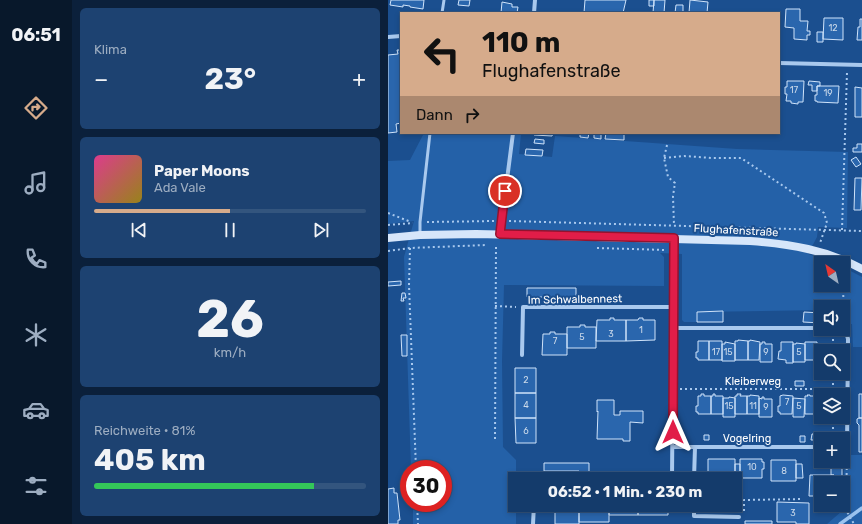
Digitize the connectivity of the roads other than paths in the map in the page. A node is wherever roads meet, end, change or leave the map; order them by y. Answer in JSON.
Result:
{"nodes":[{"id":1,"x":444,"y":0,"type":"edge"},
{"id":2,"x":535,"y":0,"type":"edge"},
{"id":3,"x":442,"y":12,"type":"edge"},
{"id":4,"x":534,"y":12,"type":"edge"},
{"id":5,"x":400,"y":36,"type":"edge"},
{"id":6,"x":388,"y":37,"type":"edge"},
{"id":7,"x":780,"y":63,"type":"edge"},
{"id":8,"x":862,"y":65,"type":"edge"},
{"id":9,"x":430,"y":134,"type":"edge"},
{"id":10,"x":513,"y":134,"type":"edge"},
{"id":11,"x":500,"y":234,"type":"junction"},
{"id":12,"x":420,"y":235,"type":"junction"},
{"id":13,"x":388,"y":238,"type":"edge"},
{"id":14,"x":674,"y":238,"type":"junction"},
{"id":15,"x":862,"y":268,"type":"edge"},
{"id":16,"x":673,"y":307,"type":"junction"},
{"id":17,"x":674,"y":328,"type":"junction"},
{"id":18,"x":814,"y":328,"type":"edge"},
{"id":19,"x":847,"y":336,"type":"edge"},
{"id":20,"x":522,"y":356,"type":"dead end"},
{"id":21,"x":845,"y":432,"type":"edge"},
{"id":22,"x":673,"y":447,"type":"junction"},
{"id":23,"x":695,"y":447,"type":"junction"},
{"id":24,"x":814,"y":447,"type":"edge"},
{"id":25,"x":672,"y":472,"type":"edge"},
{"id":26,"x":694,"y":472,"type":"edge"},
{"id":27,"x":534,"y":512,"type":"edge"},
{"id":28,"x":694,"y":512,"type":"edge"},
{"id":29,"x":740,"y":517,"type":"road end"},
{"id":30,"x":533,"y":524,"type":"edge"}],
"edges":[{"from":1,"to":3,"type":"lane"},
{"from":2,"to":4,"type":"street"},
{"from":5,"to":6,"type":"street"},
{"from":7,"to":8,"type":"street"},
{"from":9,"to":12,"type":"lane"},
{"from":10,"to":11,"type":"street"},
{"from":11,"to":12,"type":"street","name":"Flughafenstraße"},
{"from":11,"to":14,"type":"street","name":"Flughafenstraße"},
{"from":12,"to":13,"type":"street","name":"Flughafenstraße"},
{"from":14,"to":15,"type":"street","name":"Flughafenstraße"},
{"from":14,"to":16,"type":"street"},
{"from":16,"to":17,"type":"street"},
{"from":16,"to":20,"type":"street","name":"Im Schwalbennest"},
{"from":17,"to":18,"type":"street"},
{"from":17,"to":22,"type":"street"},
{"from":19,"to":21,"type":"street"},
{"from":22,"to":23,"type":"street","name":"Vogelring"},
{"from":22,"to":25,"type":"street"},
{"from":23,"to":24,"type":"street","name":"Vogelring"},
{"from":23,"to":26,"type":"street"},
{"from":27,"to":30,"type":"street"},
{"from":28,"to":29,"type":"street"}]}
